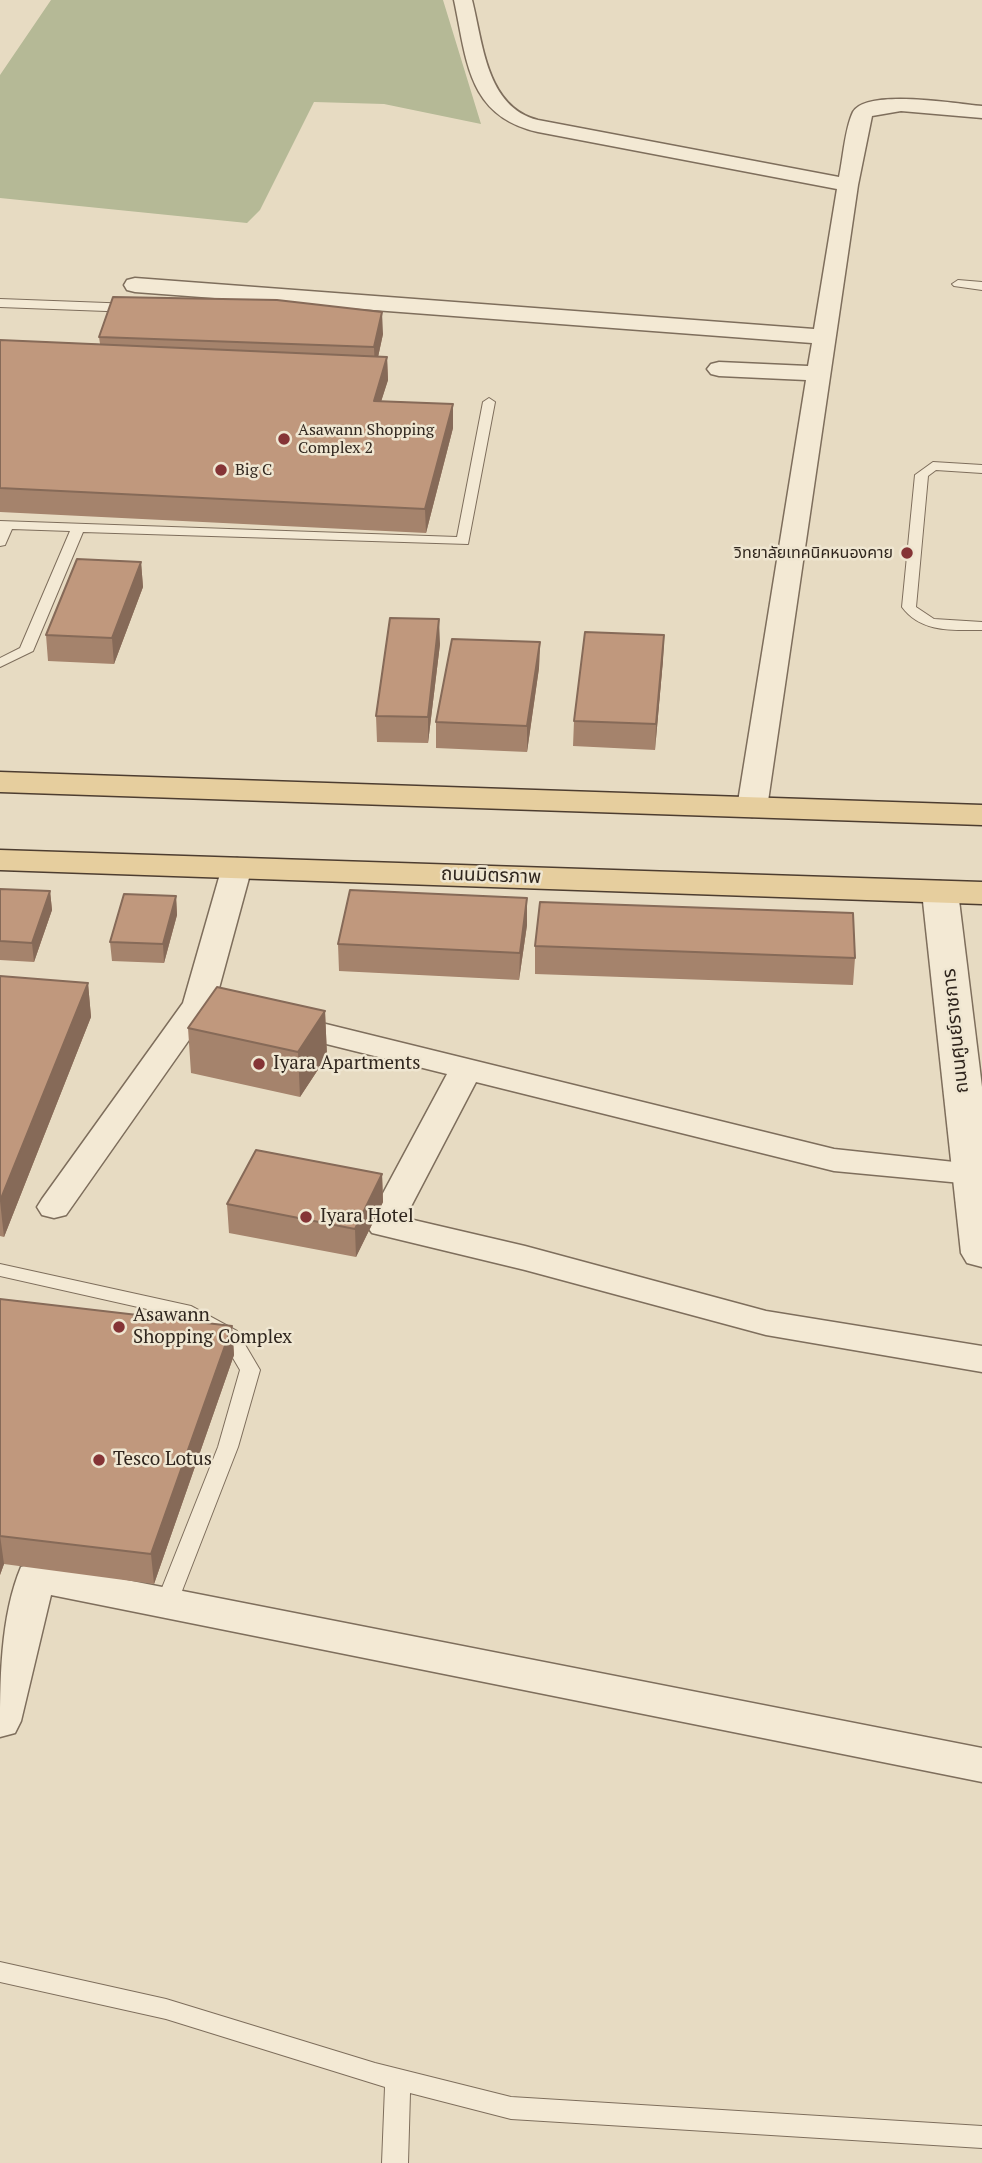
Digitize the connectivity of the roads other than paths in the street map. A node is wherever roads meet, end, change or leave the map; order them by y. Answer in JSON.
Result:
{"nodes":[{"id":1,"x":463,"y":0,"type":"edge"},
{"id":2,"x":982,"y":112,"type":"edge"},
{"id":3,"x":848,"y":185,"type":"junction"},
{"id":4,"x":958,"y":284,"type":"dead end"},
{"id":5,"x":135,"y":285,"type":"dead end"},
{"id":6,"x":982,"y":286,"type":"edge"},
{"id":7,"x":0,"y":303,"type":"edge"},
{"id":8,"x":153,"y":308,"type":"edge"},
{"id":9,"x":824,"y":337,"type":"junction"},
{"id":10,"x":719,"y":369,"type":"dead end"},
{"id":11,"x":818,"y":374,"type":"junction"},
{"id":12,"x":489,"y":402,"type":"dead end"},
{"id":13,"x":982,"y":469,"type":"edge"},
{"id":14,"x":4,"y":525,"type":"edge"},
{"id":15,"x":78,"y":528,"type":"junction"},
{"id":16,"x":0,"y":542,"type":"edge"},
{"id":17,"x":982,"y":626,"type":"edge"},
{"id":18,"x":0,"y":663,"type":"edge"},
{"id":19,"x":0,"y":782,"type":"edge"},
{"id":20,"x":752,"y":808,"type":"junction"},
{"id":21,"x":982,"y":815,"type":"edge"},
{"id":22,"x":0,"y":860,"type":"edge"},
{"id":23,"x":237,"y":867,"type":"junction"},
{"id":24,"x":940,"y":892,"type":"junction"},
{"id":25,"x":982,"y":893,"type":"edge"},
{"id":26,"x":225,"y":1009,"type":"junction"},
{"id":27,"x":466,"y":1069,"type":"junction"},
{"id":28,"x":972,"y":1173,"type":"junction"},
{"id":29,"x":54,"y":1208,"type":"dead end"},
{"id":30,"x":982,"y":1253,"type":"edge"},
{"id":31,"x":0,"y":1270,"type":"edge"},
{"id":32,"x":982,"y":1359,"type":"edge"},
{"id":33,"x":167,"y":1603,"type":"junction"},
{"id":34,"x":0,"y":1721,"type":"edge"},
{"id":35,"x":982,"y":1765,"type":"edge"},
{"id":36,"x":0,"y":1972,"type":"edge"},
{"id":37,"x":398,"y":2079,"type":"junction"},
{"id":38,"x":982,"y":2137,"type":"edge"},
{"id":39,"x":395,"y":2163,"type":"edge"}],
"edges":[{"from":1,"to":3,"type":"street"},
{"from":2,"to":3,"type":"street"},
{"from":3,"to":9,"type":"street"},
{"from":4,"to":6,"type":"lane"},
{"from":5,"to":9,"type":"street"},
{"from":7,"to":8,"type":"lane"},
{"from":9,"to":11,"type":"street"},
{"from":10,"to":11,"type":"street"},
{"from":11,"to":20,"type":"street"},
{"from":12,"to":15,"type":"lane"},
{"from":13,"to":17,"type":"lane"},
{"from":14,"to":15,"type":"lane"},
{"from":14,"to":16,"type":"lane"},
{"from":15,"to":18,"type":"lane"},
{"from":19,"to":20,"type":"main road"},
{"from":20,"to":21,"type":"main road"},
{"from":22,"to":23,"type":"main road","name":"ถนนมิตรภาพ"},
{"from":23,"to":24,"type":"main road","name":"ถนนมิตรภาพ"},
{"from":23,"to":26,"type":"street"},
{"from":24,"to":25,"type":"main road","name":"ถนนมิตรภาพ"},
{"from":24,"to":28,"type":"street","name":"ถนนศูนย์ราชการ"},
{"from":26,"to":27,"type":"street"},
{"from":26,"to":29,"type":"street"},
{"from":27,"to":28,"type":"street"},
{"from":27,"to":32,"type":"street"},
{"from":28,"to":30,"type":"street","name":"ถนนศูนย์ราชการ"},
{"from":31,"to":33,"type":"lane"},
{"from":33,"to":34,"type":"street"},
{"from":33,"to":35,"type":"street"},
{"from":36,"to":37,"type":"lane"},
{"from":37,"to":38,"type":"lane"},
{"from":37,"to":39,"type":"lane"}]}
